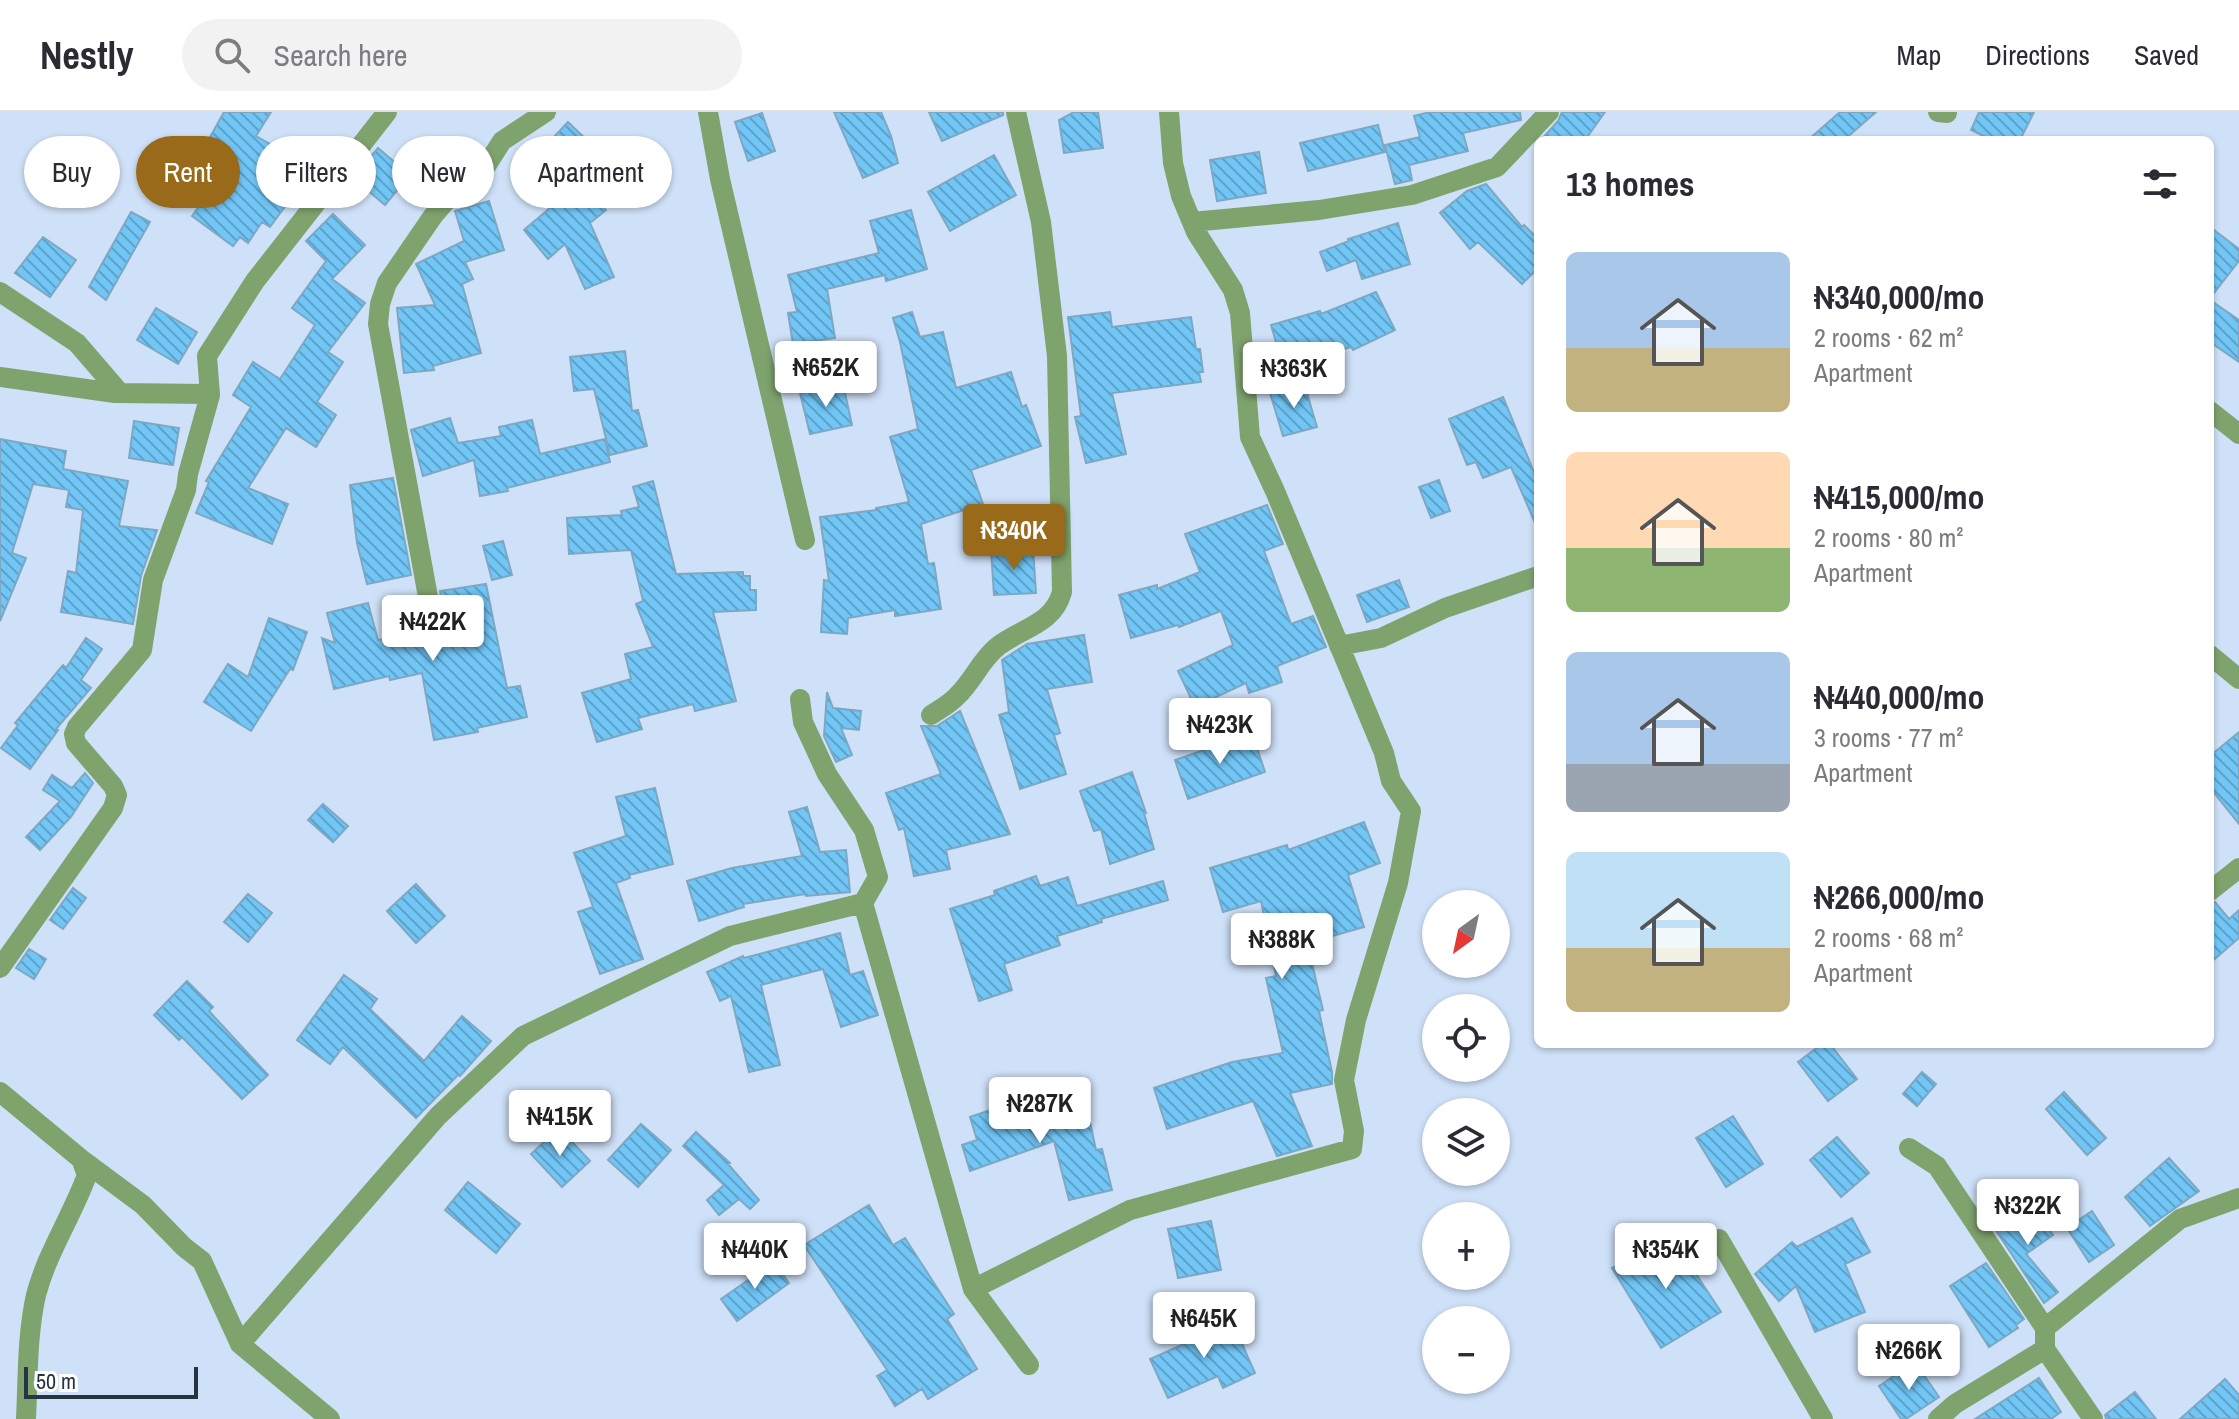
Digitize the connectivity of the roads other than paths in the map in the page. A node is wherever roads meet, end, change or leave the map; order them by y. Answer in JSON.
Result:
{"nodes":[{"id":1,"x":387,"y":112,"type":"edge"},
{"id":2,"x":546,"y":112,"type":"edge"},
{"id":3,"x":708,"y":112,"type":"edge"},
{"id":4,"x":1016,"y":112,"type":"edge"},
{"id":5,"x":1169,"y":112,"type":"edge"},
{"id":6,"x":1549,"y":112,"type":"edge"},
{"id":7,"x":1192,"y":222,"type":"junction"},
{"id":8,"x":0,"y":292,"type":"edge"},
{"id":9,"x":0,"y":377,"type":"edge"},
{"id":10,"x":120,"y":393,"type":"junction"},
{"id":11,"x":209,"y":394,"type":"junction"},
{"id":12,"x":2214,"y":414,"type":"edge"},
{"id":13,"x":2239,"y":434,"type":"edge"},
{"id":14,"x":805,"y":540,"type":"dead end"},
{"id":15,"x":1534,"y":577,"type":"edge"},
{"id":16,"x":435,"y":635,"type":"dead end"},
{"id":17,"x":1339,"y":646,"type":"junction"},
{"id":18,"x":2214,"y":658,"type":"edge"},
{"id":19,"x":2239,"y":679,"type":"edge"},
{"id":20,"x":800,"y":699,"type":"dead end"},
{"id":21,"x":931,"y":715,"type":"dead end"},
{"id":22,"x":2239,"y":868,"type":"edge"},
{"id":23,"x":2214,"y":888,"type":"edge"},
{"id":24,"x":863,"y":903,"type":"junction"},
{"id":25,"x":0,"y":968,"type":"edge"},
{"id":26,"x":0,"y":1092,"type":"edge"},
{"id":27,"x":1909,"y":1148,"type":"dead end"},
{"id":28,"x":81,"y":1159,"type":"junction"},
{"id":29,"x":2239,"y":1198,"type":"edge"},
{"id":30,"x":1719,"y":1239,"type":"dead end"},
{"id":31,"x":973,"y":1289,"type":"junction"},
{"id":32,"x":2045,"y":1328,"type":"junction"},
{"id":33,"x":240,"y":1344,"type":"junction"},
{"id":34,"x":2045,"y":1349,"type":"junction"},
{"id":35,"x":1029,"y":1365,"type":"dead end"},
{"id":36,"x":26,"y":1419,"type":"edge"},
{"id":37,"x":330,"y":1419,"type":"edge"},
{"id":38,"x":1823,"y":1419,"type":"edge"},
{"id":39,"x":1938,"y":1419,"type":"edge"},
{"id":40,"x":2093,"y":1419,"type":"edge"}],
"edges":[{"from":1,"to":11,"type":"street"},
{"from":2,"to":16,"type":"street"},
{"from":3,"to":14,"type":"street"},
{"from":4,"to":21,"type":"street"},
{"from":5,"to":7,"type":"street"},
{"from":6,"to":7,"type":"street"},
{"from":7,"to":17,"type":"street"},
{"from":8,"to":10,"type":"street"},
{"from":9,"to":10,"type":"street"},
{"from":10,"to":11,"type":"street"},
{"from":11,"to":25,"type":"street"},
{"from":12,"to":13,"type":"street"},
{"from":15,"to":17,"type":"street"},
{"from":17,"to":31,"type":"street"},
{"from":18,"to":19,"type":"street"},
{"from":20,"to":24,"type":"street"},
{"from":22,"to":23,"type":"street"},
{"from":24,"to":31,"type":"street"},
{"from":24,"to":33,"type":"street"},
{"from":26,"to":28,"type":"street"},
{"from":27,"to":32,"type":"street"},
{"from":28,"to":33,"type":"street"},
{"from":28,"to":36,"type":"street"},
{"from":29,"to":32,"type":"street"},
{"from":30,"to":38,"type":"street"},
{"from":31,"to":35,"type":"street"},
{"from":32,"to":34,"type":"street"},
{"from":33,"to":37,"type":"street"},
{"from":34,"to":39,"type":"street"},
{"from":34,"to":40,"type":"street"}]}
